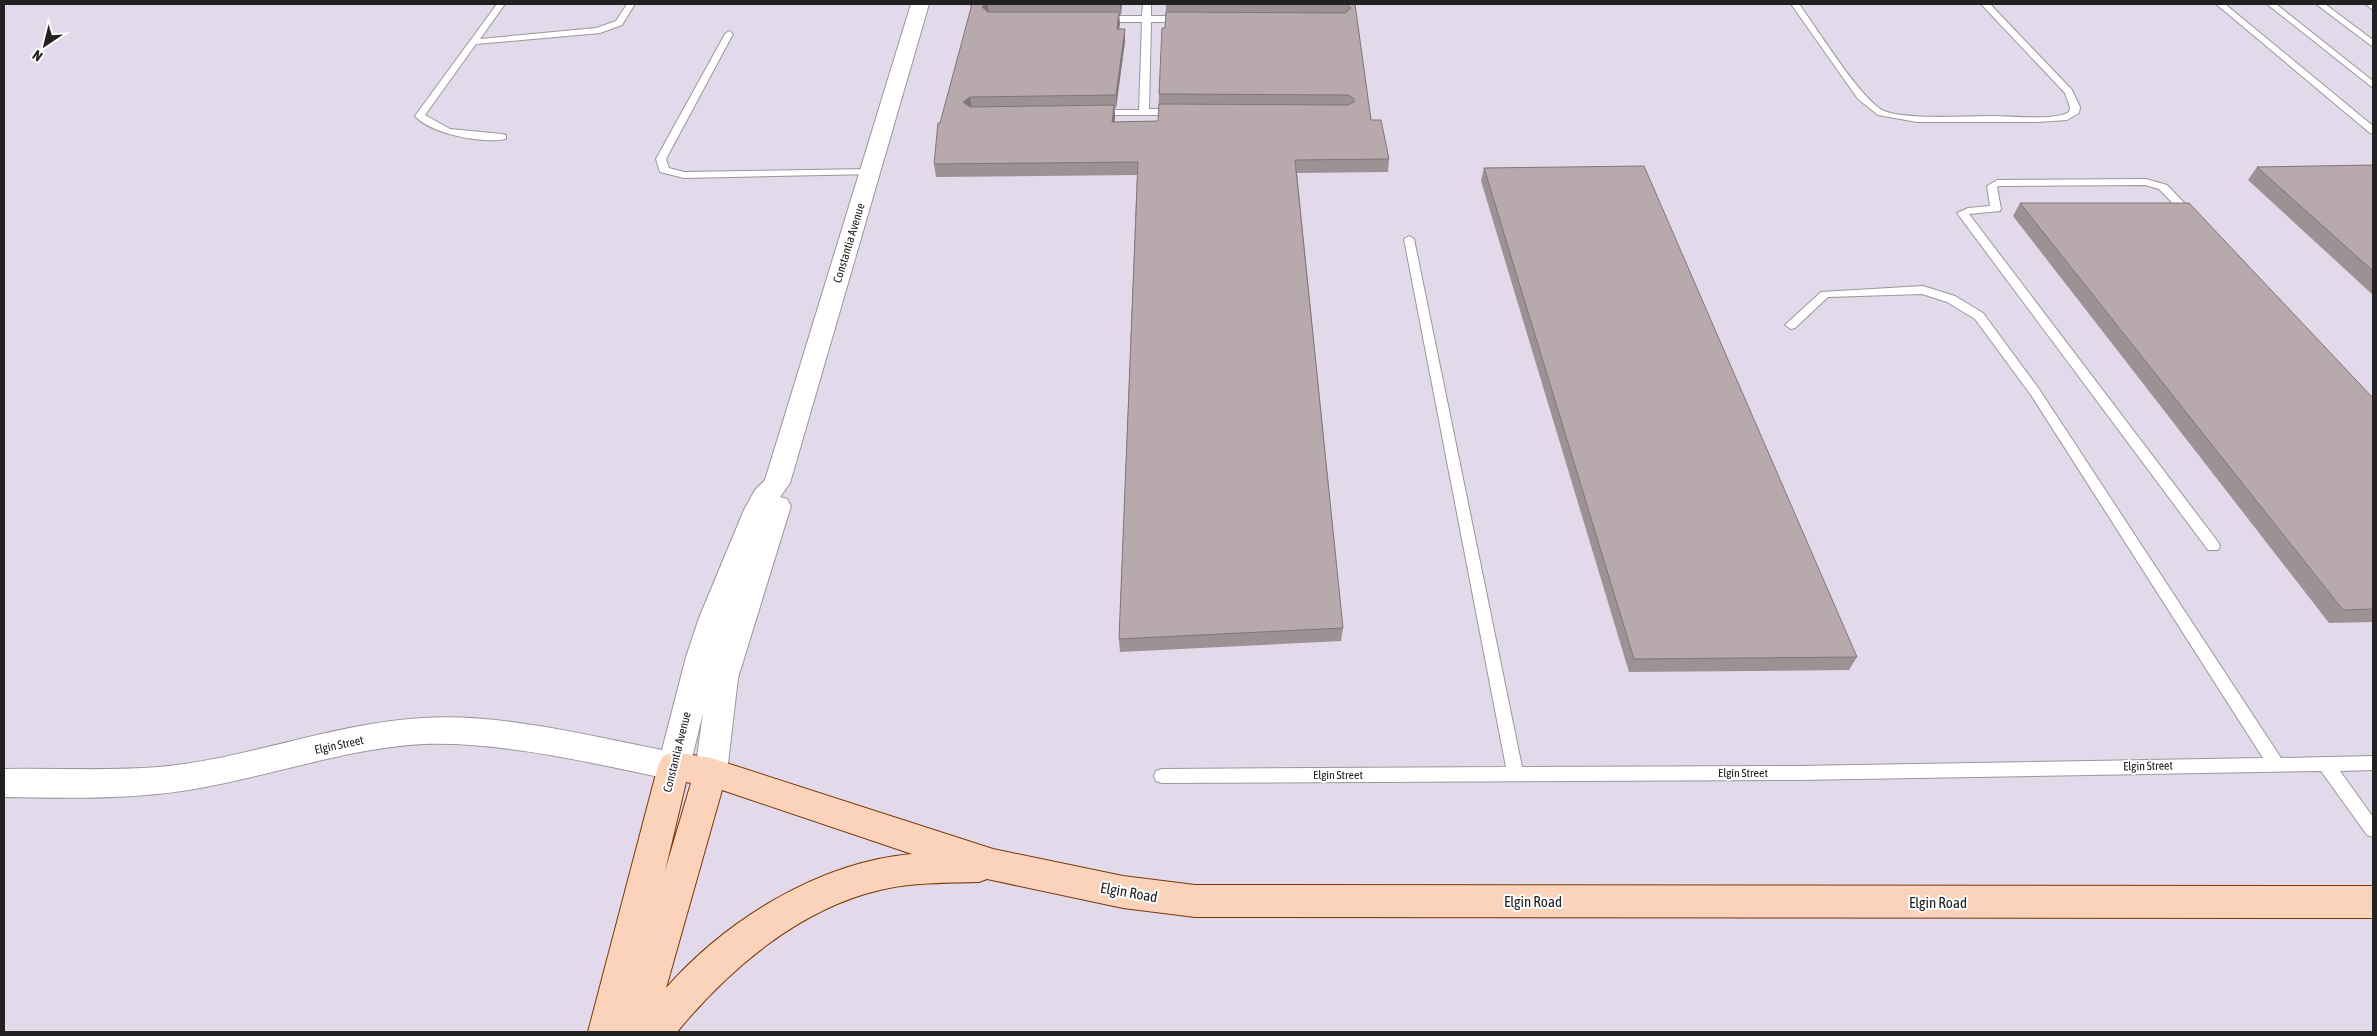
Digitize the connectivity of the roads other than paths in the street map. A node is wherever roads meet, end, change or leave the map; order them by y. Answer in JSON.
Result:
{"nodes":[{"id":1,"x":501,"y":4,"type":"edge"},
{"id":2,"x":631,"y":4,"type":"edge"},
{"id":3,"x":920,"y":4,"type":"edge"},
{"id":4,"x":1147,"y":4,"type":"edge"},
{"id":5,"x":1795,"y":4,"type":"edge"},
{"id":6,"x":1985,"y":4,"type":"edge"},
{"id":7,"x":2220,"y":4,"type":"edge"},
{"id":8,"x":2270,"y":4,"type":"edge"},
{"id":9,"x":2320,"y":4,"type":"edge"},
{"id":10,"x":2369,"y":4,"type":"edge"},
{"id":11,"x":2373,"y":7,"type":"edge"},
{"id":12,"x":1088,"y":19,"type":"edge"},
{"id":13,"x":1147,"y":19,"type":"junction"},
{"id":14,"x":1196,"y":19,"type":"edge"},
{"id":15,"x":729,"y":34,"type":"dead end"},
{"id":16,"x":474,"y":42,"type":"junction"},
{"id":17,"x":2373,"y":44,"type":"edge"},
{"id":18,"x":2373,"y":85,"type":"edge"},
{"id":19,"x":1144,"y":112,"type":"junction"},
{"id":20,"x":1183,"y":112,"type":"edge"},
{"id":21,"x":1087,"y":113,"type":"edge"},
{"id":22,"x":2373,"y":131,"type":"edge"},
{"id":23,"x":502,"y":137,"type":"dead end"},
{"id":24,"x":870,"y":172,"type":"junction"},
{"id":25,"x":2197,"y":223,"type":"edge"},
{"id":26,"x":1409,"y":239,"type":"dead end"},
{"id":27,"x":1791,"y":325,"type":"dead end"},
{"id":28,"x":777,"y":483,"type":"junction"},
{"id":29,"x":2213,"y":546,"type":"dead end"},
{"id":30,"x":2325,"y":763,"type":"junction"},
{"id":31,"x":2373,"y":763,"type":"edge"},
{"id":32,"x":2276,"y":764,"type":"junction"},
{"id":33,"x":674,"y":766,"type":"junction"},
{"id":34,"x":711,"y":772,"type":"junction"},
{"id":35,"x":1515,"y":774,"type":"junction"},
{"id":36,"x":1162,"y":776,"type":"dead end"},
{"id":37,"x":4,"y":783,"type":"edge"},
{"id":38,"x":2373,"y":830,"type":"edge"},
{"id":39,"x":993,"y":865,"type":"junction"},
{"id":40,"x":2373,"y":902,"type":"edge"},
{"id":41,"x":607,"y":1032,"type":"edge"},
{"id":42,"x":635,"y":1032,"type":"edge"},
{"id":43,"x":653,"y":1032,"type":"edge"}],
"edges":[{"from":1,"to":16,"type":"lane"},
{"from":2,"to":16,"type":"lane"},
{"from":3,"to":24,"type":"street","name":"Constantia Avenue"},
{"from":4,"to":13,"type":"lane"},
{"from":5,"to":6,"type":"lane"},
{"from":7,"to":22,"type":"lane"},
{"from":8,"to":18,"type":"lane"},
{"from":9,"to":17,"type":"lane"},
{"from":10,"to":11,"type":"lane"},
{"from":12,"to":13,"type":"lane"},
{"from":13,"to":14,"type":"lane"},
{"from":13,"to":19,"type":"lane"},
{"from":15,"to":24,"type":"lane"},
{"from":16,"to":23,"type":"lane"},
{"from":19,"to":20,"type":"lane"},
{"from":19,"to":21,"type":"lane"},
{"from":24,"to":28,"type":"street","name":"Constantia Avenue"},
{"from":25,"to":29,"type":"lane"},
{"from":26,"to":35,"type":"lane"},
{"from":27,"to":32,"type":"lane"},
{"from":28,"to":33,"type":"street","name":"Constantia Avenue"},
{"from":28,"to":34,"type":"street","name":"Constantia Avenue"},
{"from":30,"to":31,"type":"lane","name":"Elgin Street"},
{"from":30,"to":32,"type":"lane","name":"Elgin Street"},
{"from":30,"to":38,"type":"lane"},
{"from":32,"to":35,"type":"lane","name":"Elgin Street"},
{"from":33,"to":34,"type":"street","name":"Elgin Road"},
{"from":33,"to":37,"type":"street","name":"Elgin Street"},
{"from":33,"to":41,"type":"street","name":"Constantia Avenue"},
{"from":34,"to":39,"type":"street","name":"Elgin Road"},
{"from":34,"to":42,"type":"street","name":"Constantia Avenue"},
{"from":35,"to":36,"type":"lane","name":"Elgin Street"},
{"from":39,"to":40,"type":"street","name":"Elgin Road"},
{"from":39,"to":43,"type":"street"}]}
